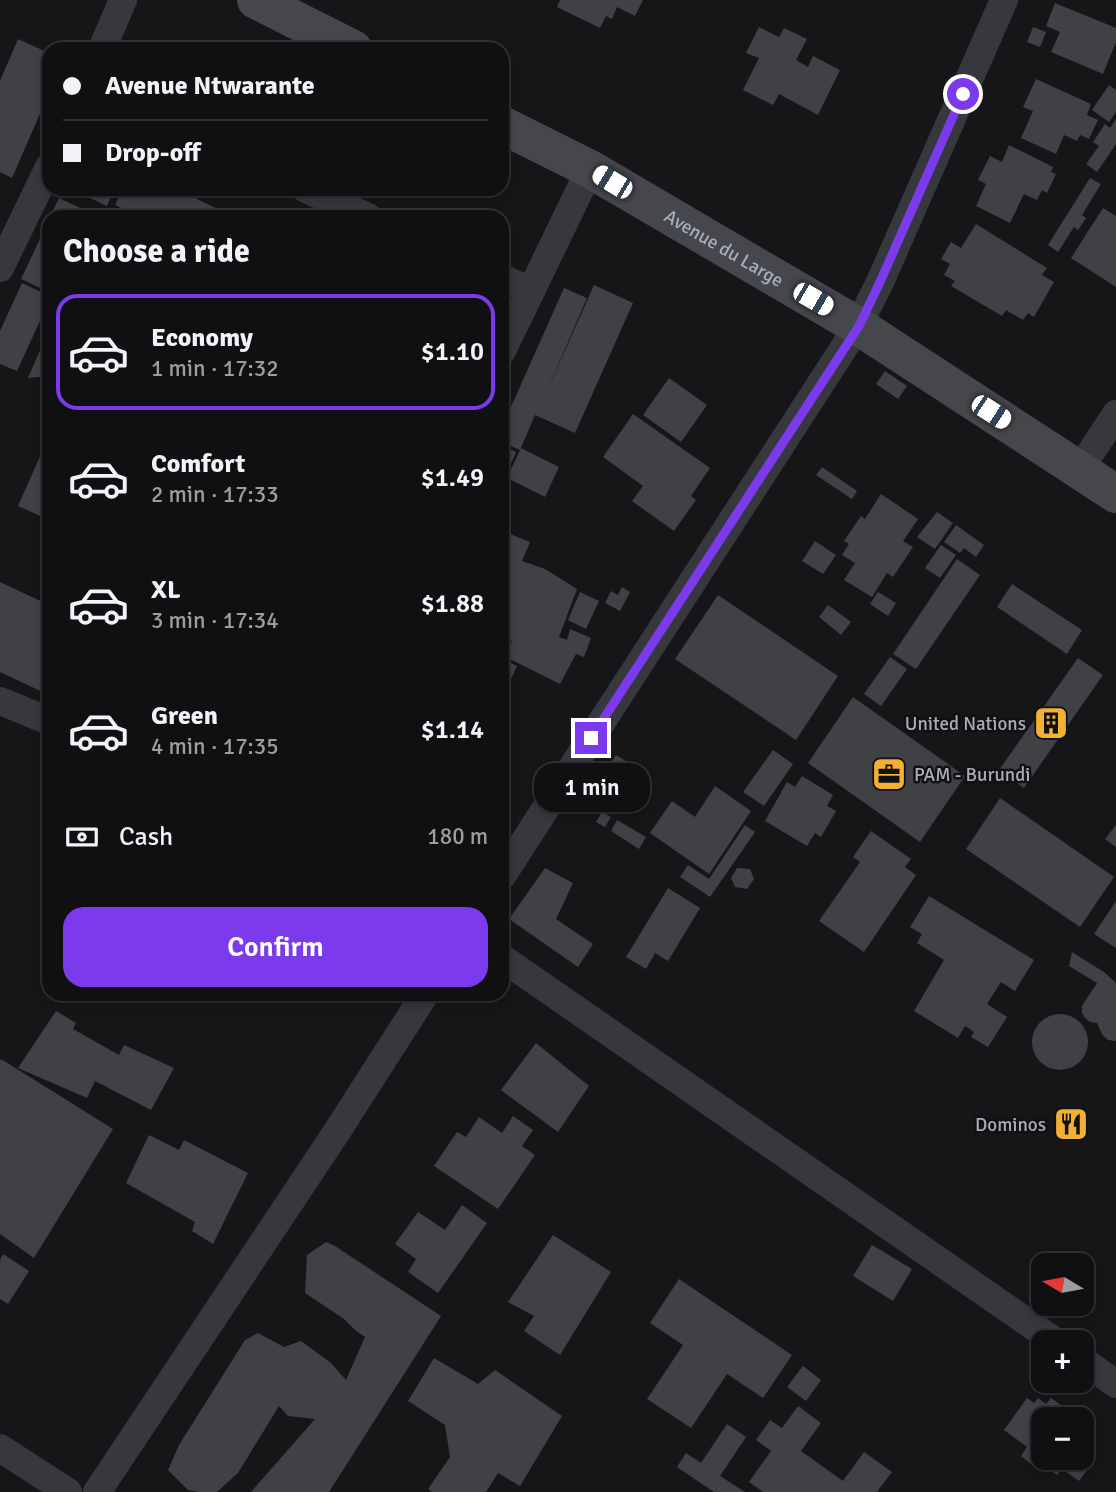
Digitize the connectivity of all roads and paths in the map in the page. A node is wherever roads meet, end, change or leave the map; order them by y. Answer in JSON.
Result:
{"nodes":[{"id":1,"x":123,"y":0,"type":"edge"},
{"id":2,"x":256,"y":0,"type":"edge"},
{"id":3,"x":1004,"y":0,"type":"edge"},
{"id":4,"x":105,"y":42,"type":"edge"},
{"id":5,"x":338,"y":42,"type":"edge"},
{"id":6,"x":509,"y":128,"type":"edge"},
{"id":7,"x":590,"y":169,"type":"junction"},
{"id":8,"x":42,"y":181,"type":"edge"},
{"id":9,"x":322,"y":196,"type":"edge"},
{"id":10,"x":352,"y":210,"type":"edge"},
{"id":11,"x":0,"y":268,"type":"edge"},
{"id":12,"x":509,"y":281,"type":"edge"},
{"id":13,"x":531,"y":291,"type":"junction"},
{"id":14,"x":859,"y":326,"type":"junction"},
{"id":15,"x":509,"y":337,"type":"edge"},
{"id":16,"x":1116,"y":414,"type":"edge"},
{"id":17,"x":1080,"y":469,"type":"junction"},
{"id":18,"x":1116,"y":494,"type":"edge"},
{"id":19,"x":0,"y":701,"type":"edge"},
{"id":20,"x":42,"y":718,"type":"edge"},
{"id":21,"x":509,"y":865,"type":"edge"},
{"id":22,"x":509,"y":963,"type":"edge"},
{"id":23,"x":421,"y":1001,"type":"edge"},
{"id":24,"x":1039,"y":1330,"type":"edge"},
{"id":25,"x":1094,"y":1368,"type":"edge"},
{"id":26,"x":1116,"y":1384,"type":"edge"},
{"id":27,"x":0,"y":1448,"type":"edge"},
{"id":28,"x":68,"y":1492,"type":"edge"},
{"id":29,"x":97,"y":1492,"type":"edge"}],
"edges":[{"from":1,"to":4,"type":"street"},
{"from":2,"to":5,"type":"main road"},
{"from":3,"to":14,"type":"street"},
{"from":6,"to":7,"type":"main road","name":"Avenue du Large"},
{"from":7,"to":13,"type":"street"},
{"from":7,"to":14,"type":"main road","name":"Avenue du Large"},
{"from":8,"to":11,"type":"street"},
{"from":9,"to":10,"type":"street"},
{"from":12,"to":13,"type":"street"},
{"from":13,"to":15,"type":"street"},
{"from":14,"to":17,"type":"main road","name":"Avenue du Large"},
{"from":14,"to":21,"type":"street"},
{"from":16,"to":17,"type":"street"},
{"from":17,"to":18,"type":"main road","name":"Avenue du Large"},
{"from":19,"to":20,"type":"street"},
{"from":22,"to":24,"type":"street"},
{"from":23,"to":29,"type":"street"},
{"from":25,"to":26,"type":"street"},
{"from":27,"to":28,"type":"street"}]}
